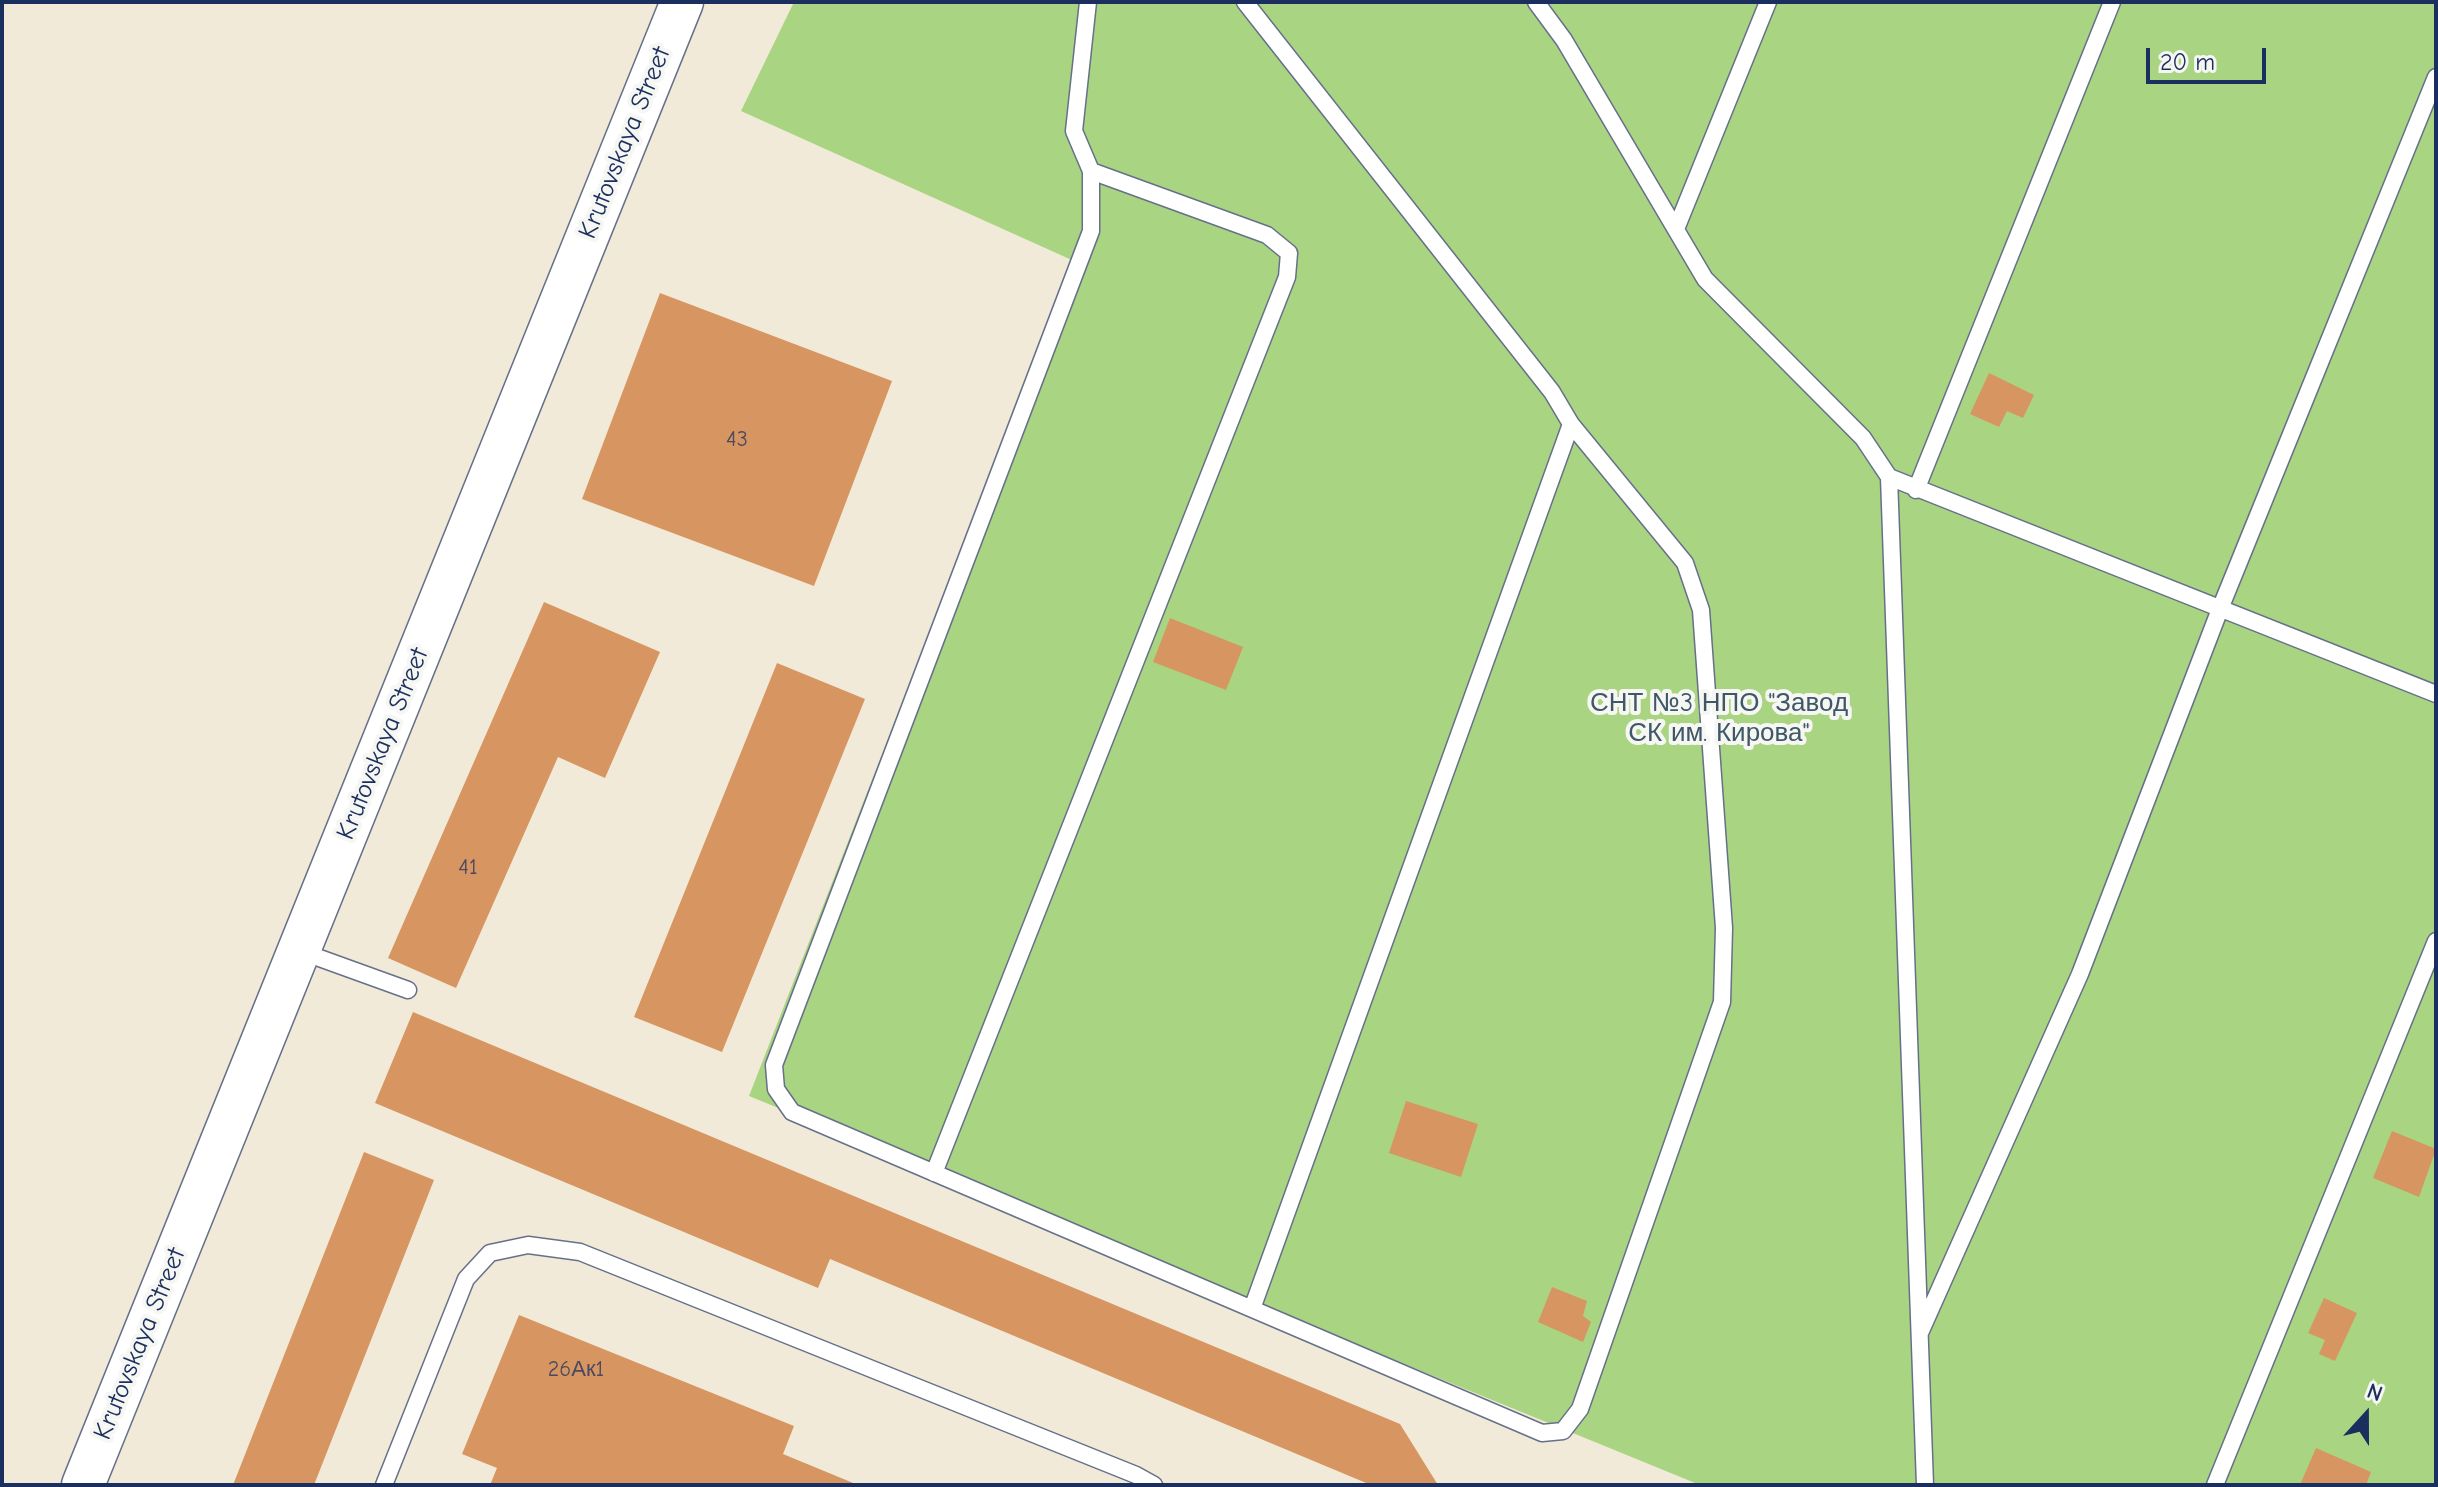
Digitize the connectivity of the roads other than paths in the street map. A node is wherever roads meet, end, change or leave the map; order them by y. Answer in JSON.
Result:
{"nodes":[{"id":1,"x":682,"y":2,"type":"edge"},
{"id":2,"x":1088,"y":2,"type":"edge"},
{"id":3,"x":1245,"y":2,"type":"edge"},
{"id":4,"x":1536,"y":2,"type":"edge"},
{"id":5,"x":1768,"y":2,"type":"edge"},
{"id":6,"x":2112,"y":2,"type":"edge"},
{"id":7,"x":2436,"y":77,"type":"edge"},
{"id":8,"x":1091,"y":171,"type":"junction"},
{"id":9,"x":1676,"y":229,"type":"junction"},
{"id":10,"x":1571,"y":424,"type":"junction"},
{"id":11,"x":1889,"y":477,"type":"junction"},
{"id":12,"x":1916,"y":490,"type":"junction"},
{"id":13,"x":2220,"y":609,"type":"junction"},
{"id":14,"x":2436,"y":694,"type":"edge"},
{"id":15,"x":2436,"y":941,"type":"edge"},
{"id":16,"x":299,"y":951,"type":"junction"},
{"id":17,"x":408,"y":990,"type":"dead end"},
{"id":18,"x":934,"y":1173,"type":"junction"},
{"id":19,"x":1253,"y":1306,"type":"junction"},
{"id":20,"x":1920,"y":1333,"type":"junction"},
{"id":21,"x":83,"y":1485,"type":"edge"},
{"id":22,"x":384,"y":1485,"type":"edge"},
{"id":23,"x":1154,"y":1485,"type":"edge"},
{"id":24,"x":1925,"y":1485,"type":"edge"},
{"id":25,"x":2215,"y":1485,"type":"edge"}],
"edges":[{"from":1,"to":16,"type":"street","name":"Krutovskaya Street"},
{"from":2,"to":8,"type":"lane"},
{"from":3,"to":10,"type":"lane"},
{"from":4,"to":9,"type":"lane"},
{"from":5,"to":9,"type":"lane"},
{"from":6,"to":12,"type":"lane"},
{"from":7,"to":13,"type":"lane"},
{"from":8,"to":18,"type":"lane"},
{"from":8,"to":18,"type":"lane"},
{"from":9,"to":11,"type":"lane"},
{"from":10,"to":19,"type":"lane"},
{"from":10,"to":19,"type":"lane"},
{"from":11,"to":12,"type":"lane"},
{"from":11,"to":20,"type":"lane"},
{"from":12,"to":13,"type":"lane"},
{"from":13,"to":14,"type":"lane"},
{"from":13,"to":20,"type":"lane"},
{"from":15,"to":25,"type":"lane"},
{"from":16,"to":17,"type":"lane"},
{"from":16,"to":21,"type":"street","name":"Krutovskaya Street"},
{"from":18,"to":19,"type":"lane"},
{"from":20,"to":24,"type":"lane"},
{"from":22,"to":23,"type":"lane"}]}
